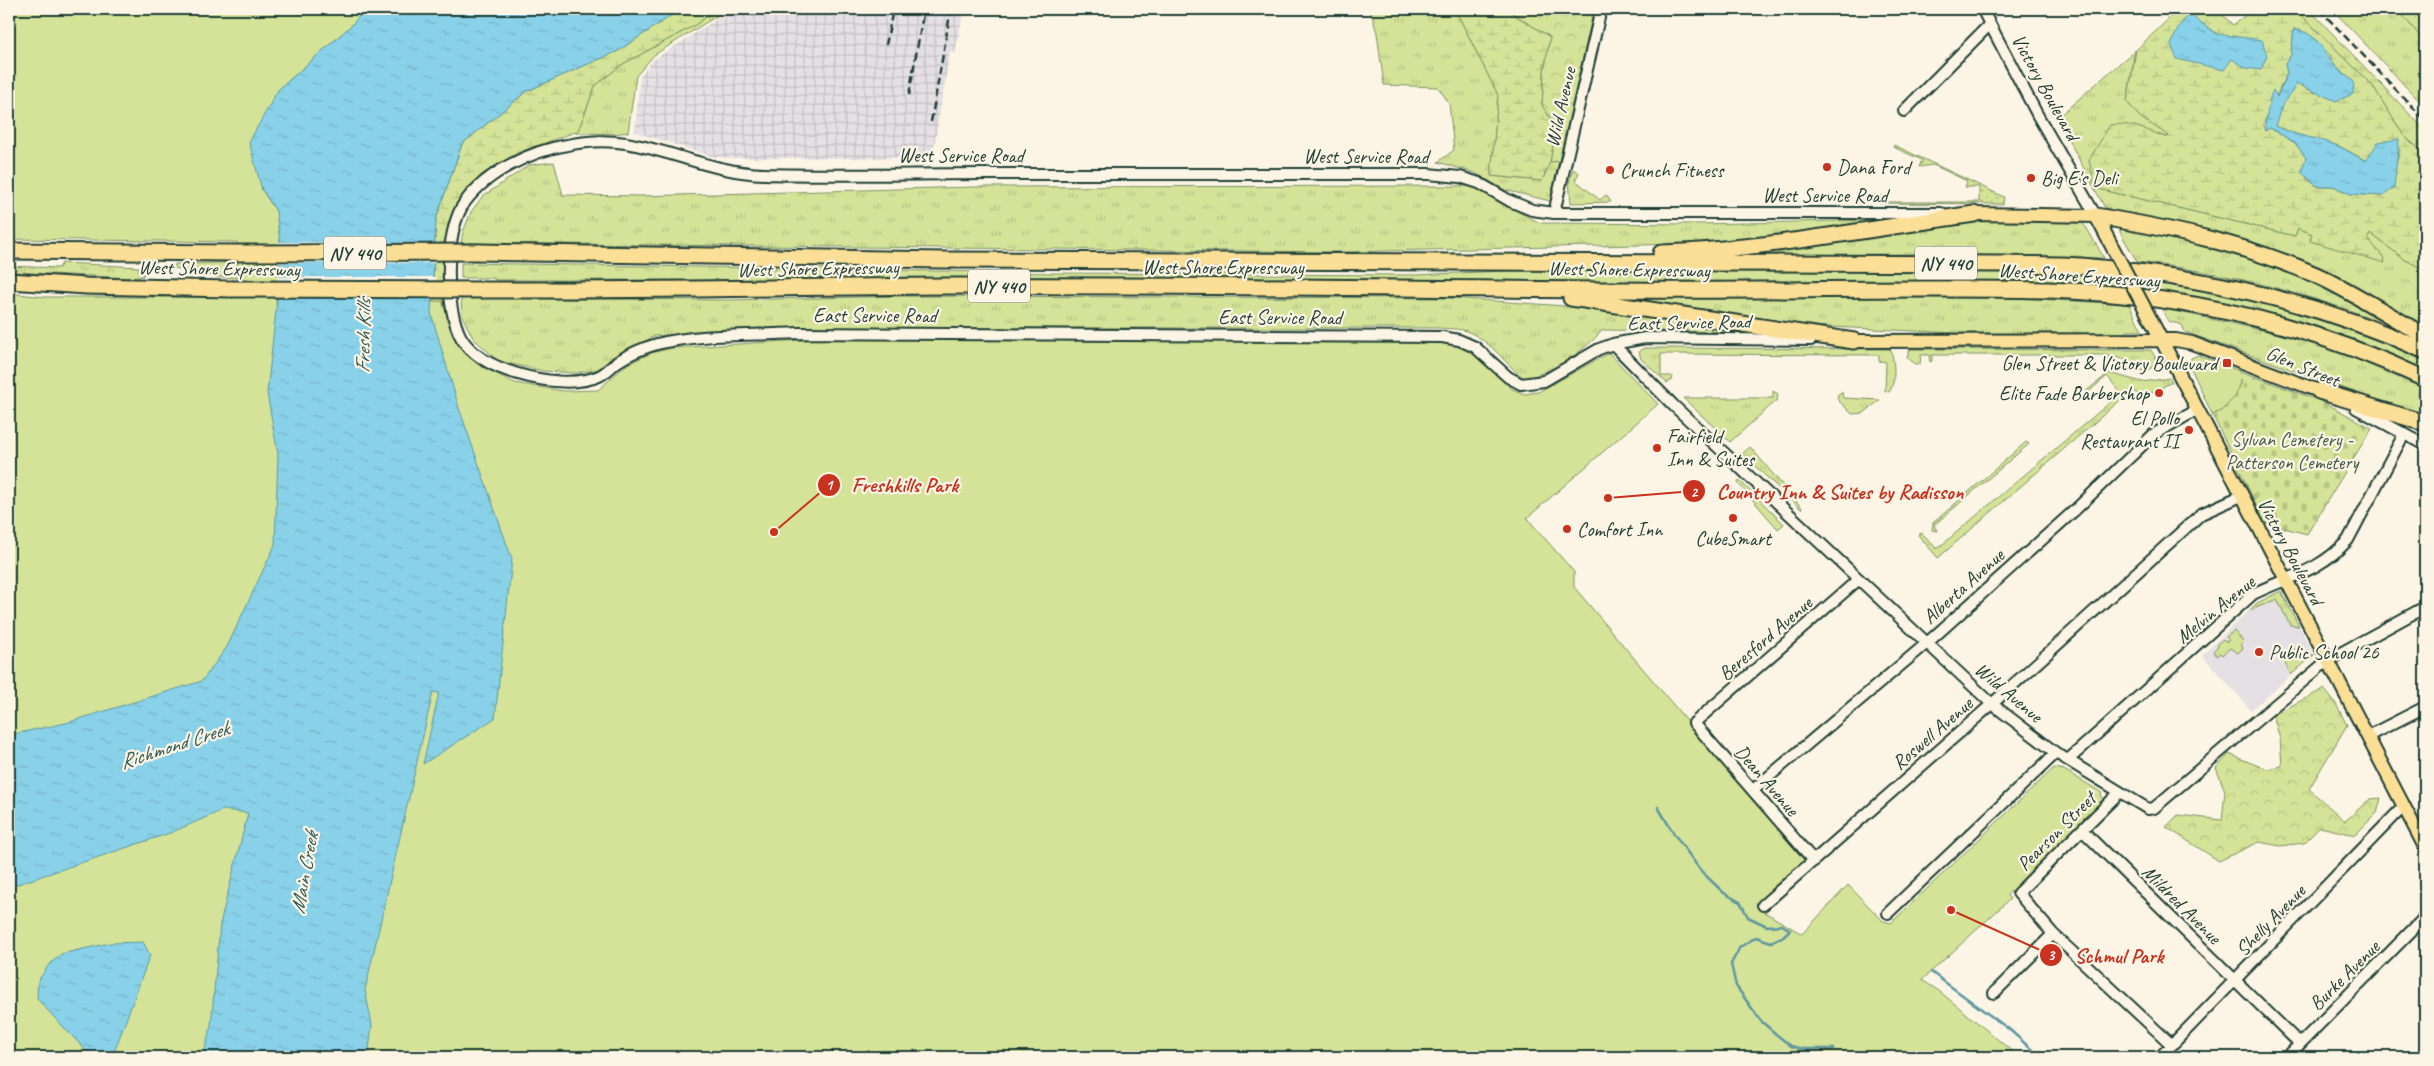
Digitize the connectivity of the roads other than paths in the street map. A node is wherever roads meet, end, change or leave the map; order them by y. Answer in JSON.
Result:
{"nodes":[{"id":1,"x":1601,"y":9,"type":"edge"},
{"id":2,"x":1982,"y":9,"type":"edge"},
{"id":3,"x":1990,"y":24,"type":"junction"},
{"id":4,"x":1904,"y":111,"type":"dead end"},
{"id":5,"x":1550,"y":213,"type":"junction"},
{"id":6,"x":1974,"y":214,"type":"junction"},
{"id":7,"x":2096,"y":216,"type":"junction"},
{"id":8,"x":9,"y":251,"type":"edge"},
{"id":9,"x":1455,"y":262,"type":"junction"},
{"id":10,"x":450,"y":274,"type":"joint"},
{"id":11,"x":9,"y":281,"type":"edge"},
{"id":12,"x":1515,"y":288,"type":"junction"},
{"id":13,"x":2425,"y":336,"type":"edge"},
{"id":14,"x":2161,"y":340,"type":"junction"},
{"id":15,"x":1854,"y":341,"type":"junction"},
{"id":16,"x":1613,"y":344,"type":"junction"},
{"id":17,"x":2425,"y":351,"type":"edge"},
{"id":18,"x":2425,"y":379,"type":"edge"},
{"id":19,"x":2319,"y":391,"type":"junction"},
{"id":20,"x":2197,"y":410,"type":"junction"},
{"id":21,"x":2425,"y":423,"type":"edge"},
{"id":22,"x":2404,"y":434,"type":"junction"},
{"id":23,"x":2425,"y":445,"type":"edge"},
{"id":24,"x":2241,"y":496,"type":"junction"},
{"id":25,"x":1859,"y":579,"type":"junction"},
{"id":26,"x":2284,"y":579,"type":"junction"},
{"id":27,"x":2425,"y":607,"type":"edge"},
{"id":28,"x":1926,"y":643,"type":"junction"},
{"id":29,"x":2328,"y":660,"type":"junction"},
{"id":30,"x":1992,"y":704,"type":"junction"},
{"id":31,"x":2425,"y":707,"type":"edge"},
{"id":32,"x":1694,"y":723,"type":"joint"},
{"id":33,"x":2368,"y":736,"type":"junction"},
{"id":34,"x":2056,"y":753,"type":"junction"},
{"id":35,"x":2068,"y":760,"type":"junction"},
{"id":36,"x":1753,"y":790,"type":"junction"},
{"id":37,"x":2119,"y":793,"type":"junction"},
{"id":38,"x":2404,"y":806,"type":"junction"},
{"id":39,"x":2082,"y":830,"type":"junction"},
{"id":40,"x":2425,"y":847,"type":"edge"},
{"id":41,"x":1814,"y":861,"type":"junction"},
{"id":42,"x":1763,"y":905,"type":"dead end"},
{"id":43,"x":1888,"y":913,"type":"dead end"},
{"id":44,"x":2425,"y":917,"type":"edge"},
{"id":45,"x":2053,"y":934,"type":"junction"},
{"id":46,"x":2235,"y":981,"type":"junction"},
{"id":47,"x":1994,"y":993,"type":"dead end"},
{"id":48,"x":2300,"y":1044,"type":"junction"},
{"id":49,"x":2172,"y":1045,"type":"junction"},
{"id":50,"x":2160,"y":1057,"type":"edge"},
{"id":51,"x":2287,"y":1057,"type":"edge"}],
"edges":[{"from":1,"to":5,"type":"street","name":"Wild Avenue"},
{"from":2,"to":3,"type":"street","name":"Victory Boulevard"},
{"from":3,"to":4,"type":"street"},
{"from":3,"to":7,"type":"street","name":"Victory Boulevard"},
{"from":5,"to":6,"type":"street","name":"West Service Road"},
{"from":5,"to":10,"type":"street","name":"West Service Road"},
{"from":6,"to":7,"type":"main road","name":"West Service Road"},
{"from":6,"to":9,"type":"highway"},
{"from":7,"to":13,"type":"highway"},
{"from":7,"to":14,"type":"main road","name":"Victory Boulevard","bridge":true},
{"from":8,"to":9,"type":"highway","name":"West Shore Expressway","number":"NY 440","bridge":true},
{"from":9,"to":17,"type":"highway","name":"West Shore Expressway","number":"NY 440"},
{"from":10,"to":16,"type":"street","name":"East Service Road"},
{"from":11,"to":12,"type":"highway","name":"West Shore Expressway","number":"NY 440","bridge":true},
{"from":12,"to":15,"type":"highway"},
{"from":12,"to":18,"type":"highway","name":"West Shore Expressway","number":"NY 440"},
{"from":14,"to":15,"type":"main road","name":"East Service Road"},
{"from":14,"to":19,"type":"main road","name":"Glen Street"},
{"from":14,"to":20,"type":"main road","name":"Victory Boulevard"},
{"from":15,"to":16,"type":"street","name":"East Service Road"},
{"from":16,"to":25,"type":"street","name":"Wild Avenue"},
{"from":19,"to":21,"type":"highway"},
{"from":19,"to":22,"type":"street","name":"Glen Street"},
{"from":20,"to":24,"type":"main road","name":"Victory Boulevard"},
{"from":20,"to":28,"type":"street","name":"Alberta Avenue"},
{"from":22,"to":23,"type":"street","name":"Glen Street"},
{"from":22,"to":26,"type":"street","name":"Melvin Avenue"},
{"from":24,"to":26,"type":"main road","name":"Victory Boulevard"},
{"from":24,"to":30,"type":"street","name":"Roswell Avenue"},
{"from":25,"to":28,"type":"street","name":"Wild Avenue"},
{"from":25,"to":32,"type":"street","name":"Beresford Avenue"},
{"from":26,"to":29,"type":"main road","name":"Victory Boulevard"},
{"from":26,"to":35,"type":"street","name":"Melvin Avenue"},
{"from":27,"to":29,"type":"street","name":"Wild Avenue"},
{"from":28,"to":30,"type":"street","name":"Wild Avenue"},
{"from":28,"to":36,"type":"street","name":"Alberta Avenue"},
{"from":29,"to":33,"type":"main road","name":"Victory Boulevard"},
{"from":29,"to":37,"type":"street","name":"Wild Avenue"},
{"from":30,"to":34,"type":"street","name":"Wild Avenue"},
{"from":30,"to":41,"type":"street","name":"Roswell Avenue"},
{"from":31,"to":33,"type":"street"},
{"from":32,"to":36,"type":"street","name":"Dean Avenue"},
{"from":33,"to":38,"type":"main road","name":"Victory Boulevard"},
{"from":34,"to":35,"type":"street","name":"Wild Avenue"},
{"from":34,"to":43,"type":"street"},
{"from":35,"to":37,"type":"street","name":"Wild Avenue"},
{"from":36,"to":41,"type":"street","name":"Dean Avenue"},
{"from":37,"to":39,"type":"street","name":"Pearson Street"},
{"from":38,"to":40,"type":"main road","name":"Victory Boulevard"},
{"from":38,"to":46,"type":"street","name":"Shelly Avenue"},
{"from":39,"to":45,"type":"street","name":"Pearson Street"},
{"from":39,"to":46,"type":"street","name":"Mildred Avenue"},
{"from":41,"to":42,"type":"street","name":"Roswell Avenue"},
{"from":44,"to":48,"type":"street","name":"Burke Avenue"},
{"from":45,"to":47,"type":"street"},
{"from":45,"to":49,"type":"street"},
{"from":46,"to":48,"type":"street","name":"Mildred Avenue"},
{"from":46,"to":49,"type":"street","name":"Shelly Avenue"},
{"from":48,"to":51,"type":"street","name":"Burke Avenue"},
{"from":49,"to":50,"type":"street","name":"Shelly Avenue"}]}
